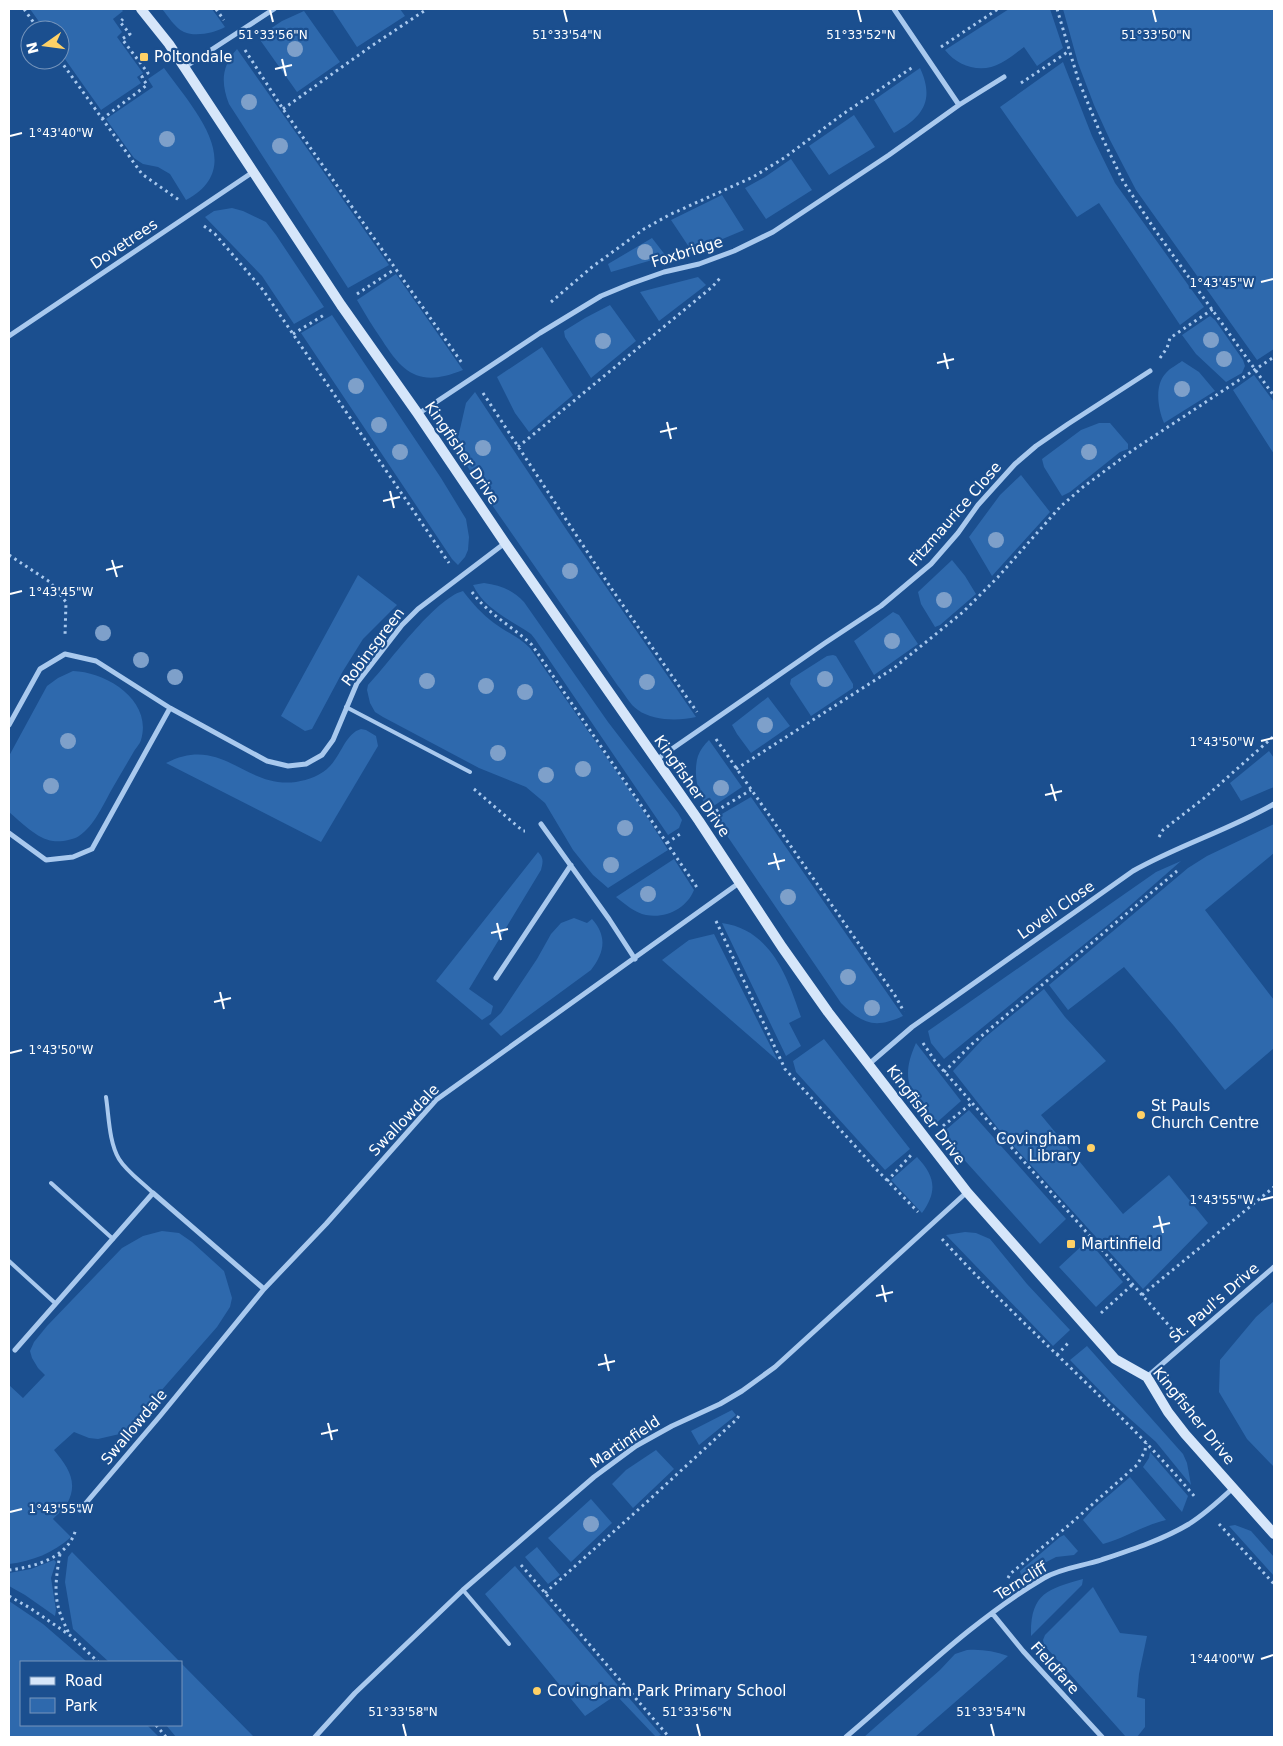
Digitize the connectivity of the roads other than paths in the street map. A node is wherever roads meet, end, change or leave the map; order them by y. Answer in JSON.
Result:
{"nodes":[{"id":1,"x":141,"y":9,"type":"edge"},
{"id":2,"x":274,"y":9,"type":"edge"},
{"id":3,"x":894,"y":9,"type":"edge"},
{"id":4,"x":184,"y":68,"type":"junction"},
{"id":5,"x":1004,"y":77,"type":"road end"},
{"id":6,"x":959,"y":105,"type":"junction"},
{"id":7,"x":253,"y":172,"type":"junction"},
{"id":8,"x":9,"y":336,"type":"edge"},
{"id":9,"x":1150,"y":371,"type":"road end"},
{"id":10,"x":418,"y":414,"type":"junction"},
{"id":11,"x":504,"y":543,"type":"junction"},
{"id":12,"x":346,"y":707,"type":"junction"},
{"id":13,"x":170,"y":708,"type":"junction"},
{"id":14,"x":9,"y":725,"type":"edge"},
{"id":15,"x":656,"y":760,"type":"junction"},
{"id":16,"x":470,"y":772,"type":"road end"},
{"id":17,"x":1274,"y":804,"type":"edge"},
{"id":18,"x":541,"y":824,"type":"road end"},
{"id":19,"x":9,"y":833,"type":"edge"},
{"id":20,"x":571,"y":865,"type":"junction"},
{"id":21,"x":739,"y":883,"type":"junction"},
{"id":22,"x":635,"y":959,"type":"junction"},
{"id":23,"x":496,"y":978,"type":"dead end"},
{"id":24,"x":869,"y":1064,"type":"junction"},
{"id":25,"x":106,"y":1097,"type":"dead end"},
{"id":26,"x":52,"y":1182,"type":"dead end"},
{"id":27,"x":153,"y":1192,"type":"junction"},
{"id":28,"x":967,"y":1192,"type":"junction"},
{"id":29,"x":113,"y":1239,"type":"junction"},
{"id":30,"x":9,"y":1261,"type":"edge"},
{"id":31,"x":1274,"y":1267,"type":"edge"},
{"id":32,"x":264,"y":1289,"type":"junction"},
{"id":33,"x":55,"y":1304,"type":"junction"},
{"id":34,"x":15,"y":1350,"type":"dead end"},
{"id":35,"x":1146,"y":1377,"type":"junction"},
{"id":36,"x":1234,"y":1488,"type":"junction"},
{"id":37,"x":80,"y":1510,"type":"road end"},
{"id":38,"x":1274,"y":1534,"type":"edge"},
{"id":39,"x":463,"y":1590,"type":"junction"},
{"id":40,"x":992,"y":1613,"type":"junction"},
{"id":41,"x":509,"y":1644,"type":"dead end"},
{"id":42,"x":315,"y":1737,"type":"edge"},
{"id":43,"x":846,"y":1737,"type":"edge"},
{"id":44,"x":1102,"y":1737,"type":"edge"}],
"edges":[{"from":1,"to":4,"type":"street","name":"Kingfisher Drive"},
{"from":2,"to":4,"type":"street"},
{"from":3,"to":6,"type":"street"},
{"from":4,"to":7,"type":"street","name":"Kingfisher Drive"},
{"from":5,"to":6,"type":"street","name":"Foxbridge"},
{"from":6,"to":10,"type":"street","name":"Foxbridge"},
{"from":7,"to":8,"type":"street","name":"Dovetrees"},
{"from":7,"to":10,"type":"street","name":"Kingfisher Drive"},
{"from":9,"to":15,"type":"street","name":"Fitzmaurice Close"},
{"from":10,"to":11,"type":"street","name":"Kingfisher Drive"},
{"from":11,"to":12,"type":"street","name":"Robinsgreen"},
{"from":11,"to":15,"type":"street","name":"Kingfisher Drive"},
{"from":12,"to":13,"type":"street","name":"Robinsgreen"},
{"from":12,"to":16,"type":"lane"},
{"from":13,"to":14,"type":"street","name":"Robinsgreen"},
{"from":13,"to":19,"type":"street"},
{"from":15,"to":21,"type":"street","name":"Kingfisher Drive"},
{"from":17,"to":24,"type":"street","name":"Lovell Close"},
{"from":18,"to":20,"type":"street"},
{"from":20,"to":22,"type":"street"},
{"from":20,"to":23,"type":"street"},
{"from":21,"to":22,"type":"street","name":"Swallowdale"},
{"from":21,"to":24,"type":"street","name":"Kingfisher Drive"},
{"from":22,"to":32,"type":"street","name":"Swallowdale"},
{"from":24,"to":28,"type":"street","name":"Kingfisher Drive"},
{"from":25,"to":27,"type":"lane"},
{"from":26,"to":29,"type":"lane"},
{"from":27,"to":29,"type":"street"},
{"from":27,"to":32,"type":"street"},
{"from":28,"to":35,"type":"street","name":"Kingfisher Drive"},
{"from":28,"to":39,"type":"street","name":"Martinfield"},
{"from":29,"to":33,"type":"street"},
{"from":30,"to":33,"type":"lane"},
{"from":31,"to":35,"type":"street","name":"St. Paul's Drive"},
{"from":32,"to":37,"type":"street","name":"Swallowdale"},
{"from":33,"to":34,"type":"street"},
{"from":35,"to":36,"type":"street","name":"Kingfisher Drive"},
{"from":36,"to":38,"type":"street","name":"Kingfisher Drive"},
{"from":36,"to":40,"type":"street","name":"Terncliff"},
{"from":39,"to":41,"type":"lane"},
{"from":39,"to":42,"type":"street","name":"Martinfield"},
{"from":40,"to":43,"type":"street","name":"Terncliff"},
{"from":40,"to":44,"type":"street","name":"Fieldfare"}]}
